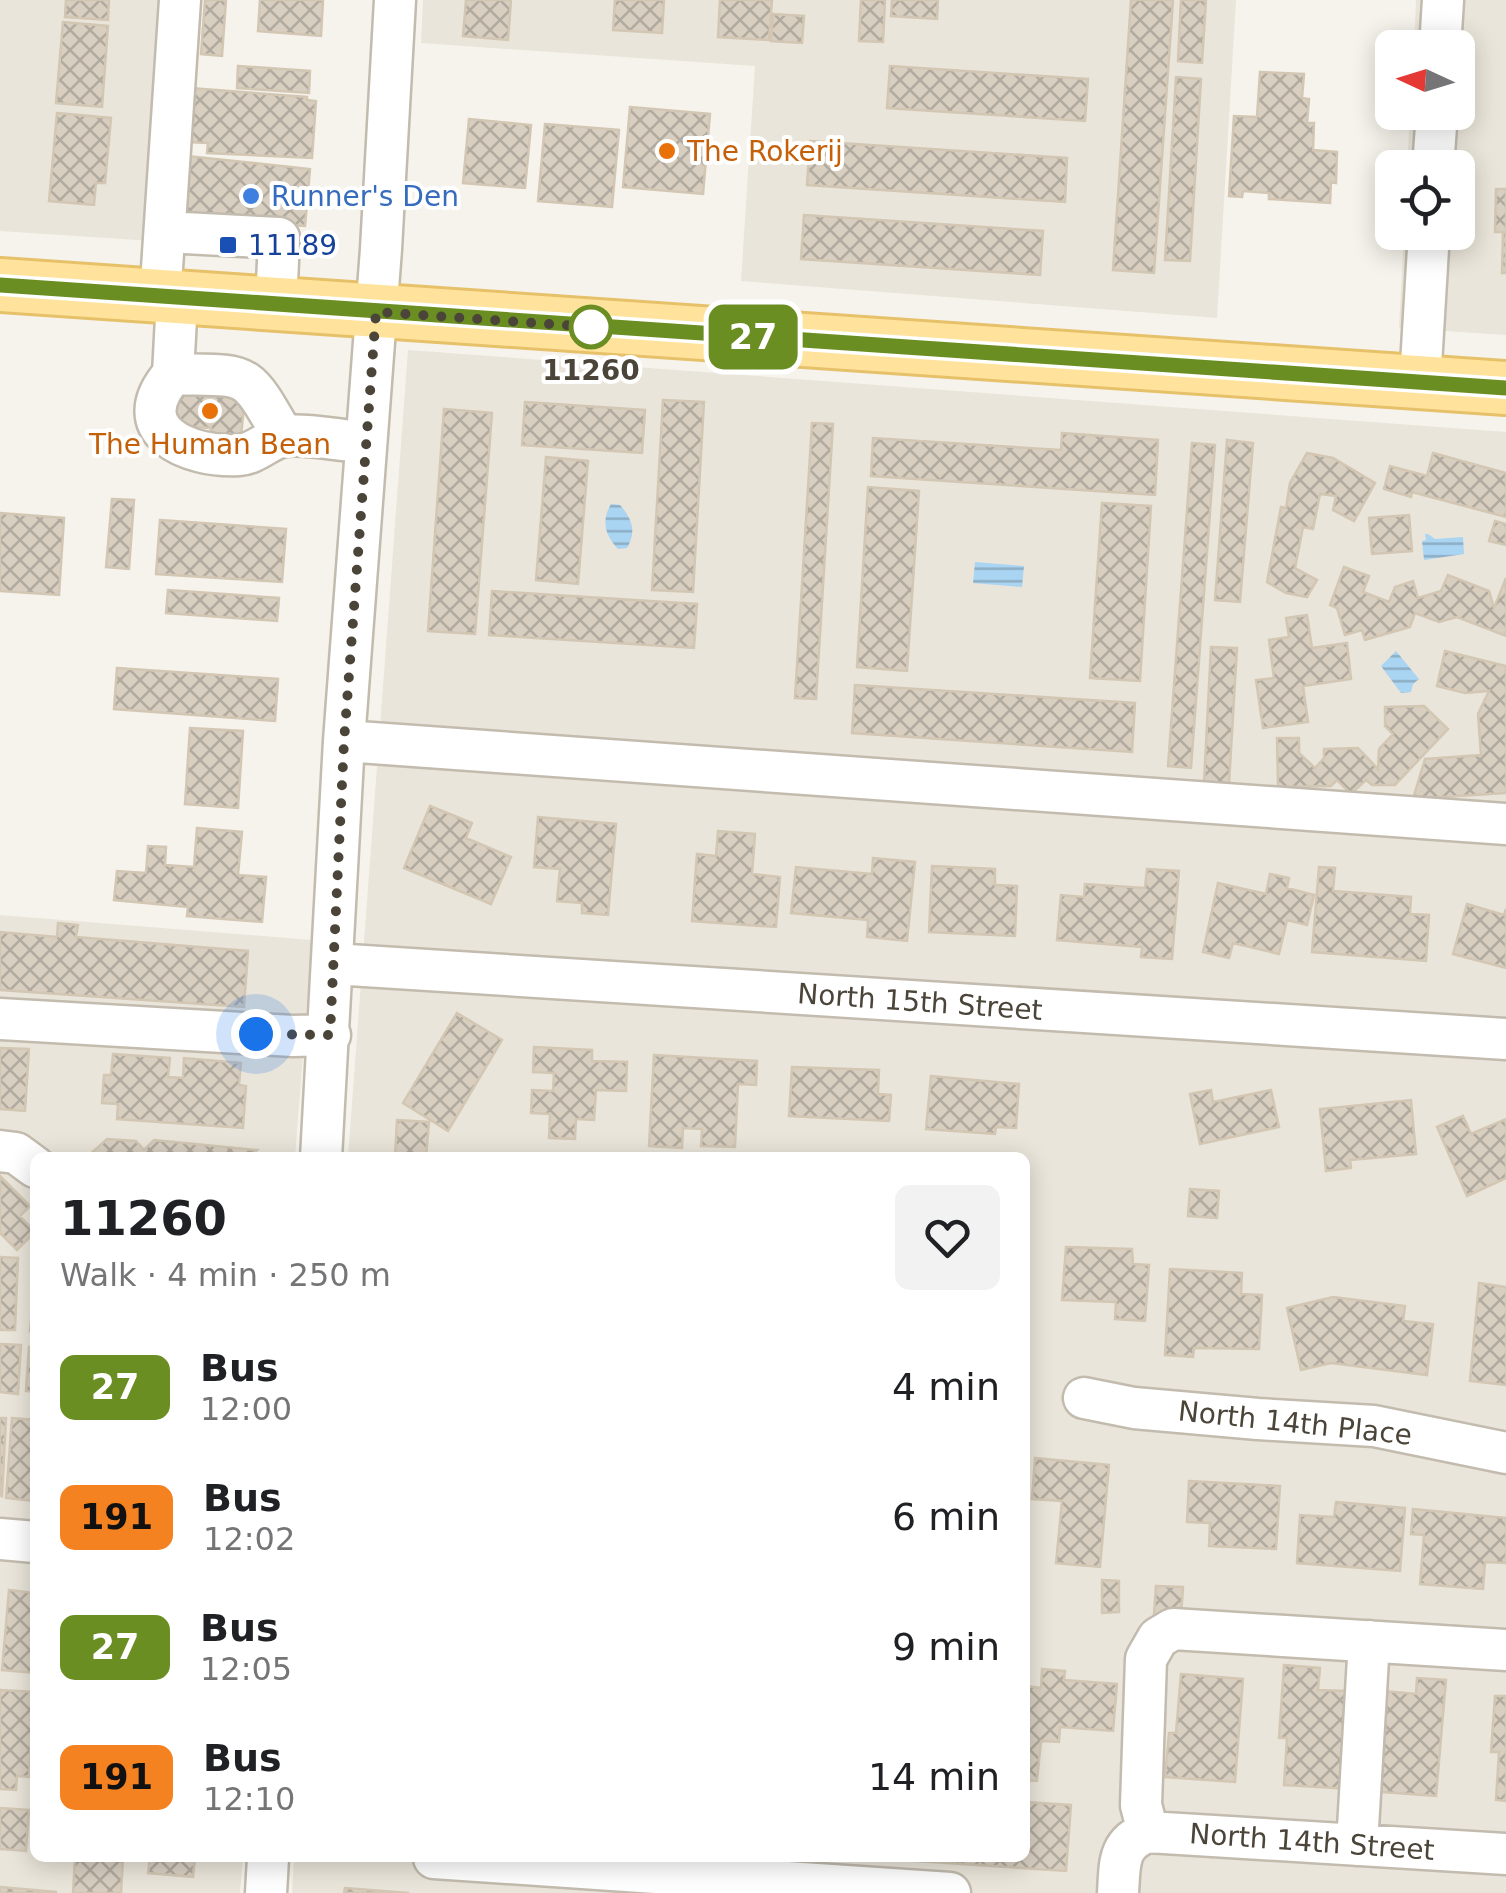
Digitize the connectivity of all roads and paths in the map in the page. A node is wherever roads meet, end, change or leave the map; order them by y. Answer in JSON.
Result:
{"nodes":[{"id":1,"x":180,"y":0,"type":"edge"},
{"id":2,"x":395,"y":0,"type":"edge"},
{"id":3,"x":1444,"y":0,"type":"edge"},
{"id":4,"x":1442,"y":30,"type":"edge"},
{"id":5,"x":165,"y":232,"type":"junction"},
{"id":6,"x":1428,"y":250,"type":"edge"},
{"id":7,"x":0,"y":285,"type":"edge"},
{"id":8,"x":169,"y":298,"type":"junction"},
{"id":9,"x":276,"y":306,"type":"junction"},
{"id":10,"x":376,"y":312,"type":"junction"},
{"id":11,"x":172,"y":374,"type":"junction"},
{"id":12,"x":1420,"y":382,"type":"junction"},
{"id":13,"x":1506,"y":388,"type":"edge"},
{"id":14,"x":282,"y":436,"type":"junction"},
{"id":15,"x":366,"y":442,"type":"junction"},
{"id":16,"x":344,"y":742,"type":"junction"},
{"id":17,"x":1506,"y":824,"type":"edge"},
{"id":18,"x":333,"y":964,"type":"junction"},
{"id":19,"x":0,"y":1018,"type":"edge"},
{"id":20,"x":330,"y":1035,"type":"junction"},
{"id":21,"x":1506,"y":1039,"type":"edge"},
{"id":22,"x":0,"y":1151,"type":"edge"},
{"id":23,"x":322,"y":1152,"type":"edge"},
{"id":24,"x":30,"y":1164,"type":"edge"},
{"id":25,"x":1084,"y":1398,"type":"dead end"},
{"id":26,"x":1506,"y":1453,"type":"edge"},
{"id":27,"x":0,"y":1539,"type":"edge"},
{"id":28,"x":30,"y":1542,"type":"edge"},
{"id":29,"x":1369,"y":1641,"type":"junction"},
{"id":30,"x":1506,"y":1650,"type":"edge"},
{"id":31,"x":1136,"y":1840,"type":"junction"},
{"id":32,"x":1356,"y":1844,"type":"junction"},
{"id":33,"x":1506,"y":1854,"type":"edge"},
{"id":34,"x":268,"y":1862,"type":"edge"},
{"id":35,"x":493,"y":1862,"type":"edge"},
{"id":36,"x":266,"y":1893,"type":"edge"},
{"id":37,"x":950,"y":1893,"type":"edge"},
{"id":38,"x":1118,"y":1893,"type":"edge"}],
"edges":[{"from":1,"to":5,"type":"street"},
{"from":2,"to":10,"type":"street"},
{"from":3,"to":4,"type":"street"},
{"from":5,"to":8,"type":"street"},
{"from":5,"to":9,"type":"street"},
{"from":6,"to":12,"type":"street"},
{"from":7,"to":8,"type":"main road"},
{"from":8,"to":9,"type":"main road"},
{"from":8,"to":11,"type":"street"},
{"from":9,"to":10,"type":"main road"},
{"from":10,"to":12,"type":"main road"},
{"from":10,"to":15,"type":"street"},
{"from":11,"to":14,"type":"street"},
{"from":11,"to":14,"type":"street"},
{"from":12,"to":13,"type":"main road"},
{"from":14,"to":15,"type":"street"},
{"from":15,"to":16,"type":"street"},
{"from":16,"to":17,"type":"street"},
{"from":16,"to":18,"type":"street"},
{"from":18,"to":20,"type":"street"},
{"from":18,"to":21,"type":"street","name":"North 15th Street"},
{"from":19,"to":20,"type":"street"},
{"from":20,"to":23,"type":"street"},
{"from":22,"to":24,"type":"street"},
{"from":25,"to":26,"type":"street","name":"North 14th Place"},
{"from":27,"to":28,"type":"street"},
{"from":29,"to":30,"type":"street"},
{"from":29,"to":31,"type":"street"},
{"from":29,"to":32,"type":"street"},
{"from":31,"to":32,"type":"street","name":"North 14th Street"},
{"from":31,"to":38,"type":"street"},
{"from":32,"to":33,"type":"street","name":"North 14th Street"},
{"from":34,"to":36,"type":"street"},
{"from":35,"to":37,"type":"street"}]}
